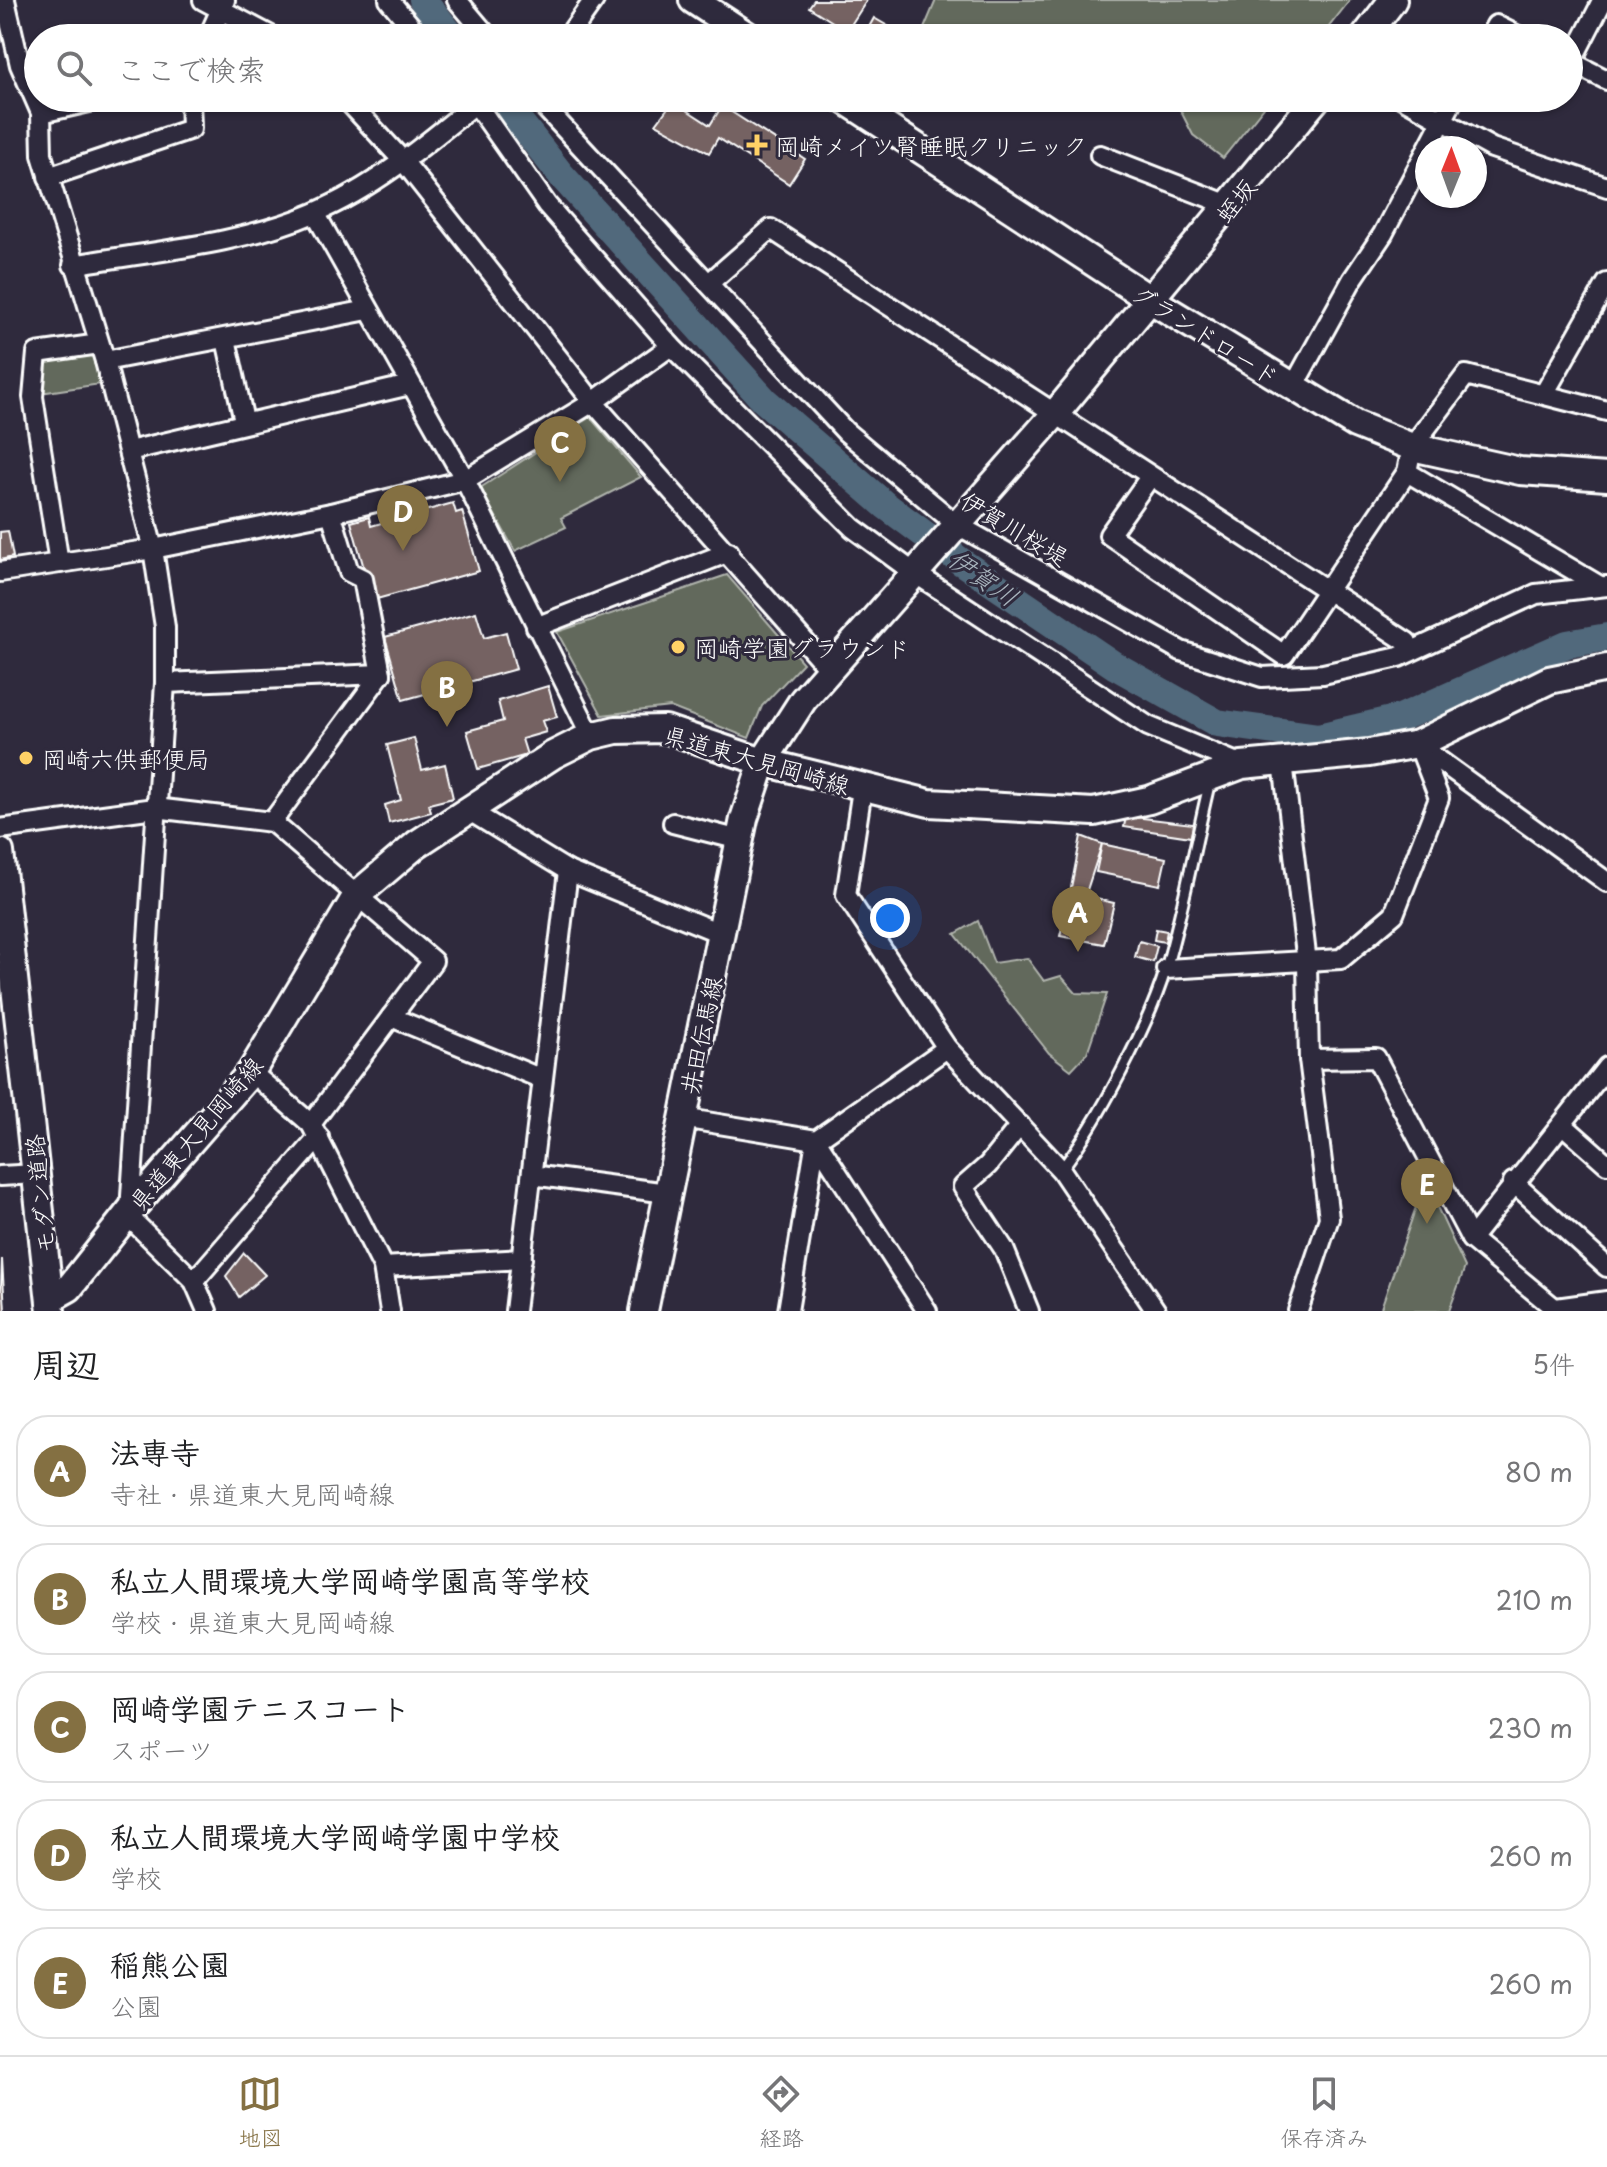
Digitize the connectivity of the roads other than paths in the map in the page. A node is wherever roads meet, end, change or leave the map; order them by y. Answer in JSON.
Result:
{"nodes":[{"id":1,"x":5,"y":0,"type":"edge"},
{"id":2,"x":203,"y":0,"type":"edge"},
{"id":3,"x":389,"y":0,"type":"edge"},
{"id":4,"x":457,"y":0,"type":"edge"},
{"id":5,"x":594,"y":0,"type":"edge"},
{"id":6,"x":693,"y":0,"type":"edge"},
{"id":7,"x":1393,"y":0,"type":"edge"},
{"id":8,"x":1603,"y":0,"type":"edge"},
{"id":9,"x":223,"y":5,"type":"edge"},
{"id":10,"x":214,"y":24,"type":"edge"},
{"id":11,"x":253,"y":24,"type":"edge"},
{"id":12,"x":409,"y":24,"type":"edge"},
{"id":13,"x":477,"y":24,"type":"edge"},
{"id":14,"x":577,"y":24,"type":"edge"},
{"id":15,"x":730,"y":24,"type":"edge"},
{"id":16,"x":1375,"y":24,"type":"edge"},
{"id":17,"x":1583,"y":38,"type":"edge"},
{"id":18,"x":1583,"y":68,"type":"edge"},
{"id":19,"x":24,"y":74,"type":"edge"},
{"id":20,"x":1607,"y":80,"type":"edge"},
{"id":21,"x":45,"y":112,"type":"edge"},
{"id":22,"x":190,"y":112,"type":"edge"},
{"id":23,"x":358,"y":112,"type":"edge"},
{"id":24,"x":460,"y":112,"type":"edge"},
{"id":25,"x":482,"y":112,"type":"edge"},
{"id":26,"x":549,"y":112,"type":"edge"},
{"id":27,"x":863,"y":112,"type":"edge"},
{"id":28,"x":1306,"y":112,"type":"edge"},
{"id":29,"x":1428,"y":112,"type":"edge"},
{"id":30,"x":1445,"y":112,"type":"edge"},
{"id":31,"x":41,"y":113,"type":"joint"},
{"id":32,"x":1441,"y":119,"type":"junction"},
{"id":33,"x":1100,"y":155,"type":"dead end"},
{"id":34,"x":404,"y":162,"type":"junction"},
{"id":35,"x":48,"y":177,"type":"junction"},
{"id":36,"x":1607,"y":187,"type":"edge"},
{"id":37,"x":1231,"y":206,"type":"junction"},
{"id":38,"x":315,"y":213,"type":"junction"},
{"id":39,"x":73,"y":265,"type":"junction"},
{"id":40,"x":709,"y":283,"type":"junction"},
{"id":41,"x":1607,"y":283,"type":"edge"},
{"id":42,"x":1151,"y":300,"type":"junction"},
{"id":43,"x":368,"y":310,"type":"junction"},
{"id":44,"x":226,"y":339,"type":"junction"},
{"id":45,"x":671,"y":346,"type":"junction"},
{"id":46,"x":102,"y":353,"type":"junction"},
{"id":47,"x":410,"y":385,"type":"junction"},
{"id":48,"x":1292,"y":389,"type":"junction"},
{"id":49,"x":1544,"y":394,"type":"junction"},
{"id":50,"x":593,"y":402,"type":"junction"},
{"id":51,"x":1607,"y":411,"type":"edge"},
{"id":52,"x":1055,"y":414,"type":"junction"},
{"id":53,"x":244,"y":421,"type":"junction"},
{"id":54,"x":129,"y":451,"type":"junction"},
{"id":55,"x":1409,"y":460,"type":"junction"},
{"id":56,"x":1150,"y":477,"type":"junction"},
{"id":57,"x":1607,"y":477,"type":"edge"},
{"id":58,"x":465,"y":480,"type":"junction"},
{"id":59,"x":331,"y":513,"type":"junction"},
{"id":60,"x":956,"y":524,"type":"junction"},
{"id":61,"x":153,"y":549,"type":"junction"},
{"id":62,"x":729,"y":552,"type":"junction"},
{"id":63,"x":59,"y":563,"type":"junction"},
{"id":64,"x":0,"y":572,"type":"edge"},
{"id":65,"x":913,"y":572,"type":"junction"},
{"id":66,"x":1605,"y":587,"type":"edge"},
{"id":67,"x":1331,"y":590,"type":"junction"},
{"id":68,"x":536,"y":627,"type":"junction"},
{"id":69,"x":1407,"y":642,"type":"dead end"},
{"id":70,"x":1607,"y":668,"type":"edge"},
{"id":71,"x":829,"y":669,"type":"junction"},
{"id":72,"x":381,"y":674,"type":"junction"},
{"id":73,"x":165,"y":683,"type":"junction"},
{"id":74,"x":591,"y":736,"type":"junction"},
{"id":75,"x":1418,"y":744,"type":"junction"},
{"id":76,"x":763,"y":762,"type":"junction"},
{"id":77,"x":1283,"y":762,"type":"junction"},
{"id":78,"x":1242,"y":765,"type":"junction"},
{"id":79,"x":1210,"y":778,"type":"junction"},
{"id":80,"x":862,"y":789,"type":"junction"},
{"id":81,"x":155,"y":808,"type":"junction"},
{"id":82,"x":468,"y":810,"type":"junction"},
{"id":83,"x":272,"y":822,"type":"junction"},
{"id":84,"x":673,"y":823,"type":"dead end"},
{"id":85,"x":0,"y":829,"type":"edge"},
{"id":86,"x":740,"y":840,"type":"junction"},
{"id":87,"x":0,"y":852,"type":"edge"},
{"id":88,"x":568,"y":871,"type":"junction"},
{"id":89,"x":1607,"y":882,"type":"edge"},
{"id":90,"x":357,"y":895,"type":"junction"},
{"id":91,"x":722,"y":934,"type":"junction"},
{"id":92,"x":1307,"y":963,"type":"junction"},
{"id":93,"x":1166,"y":969,"type":"junction"},
{"id":94,"x":391,"y":1017,"type":"junction"},
{"id":95,"x":947,"y":1048,"type":"junction"},
{"id":96,"x":1309,"y":1059,"type":"junction"},
{"id":97,"x":1607,"y":1067,"type":"edge"},
{"id":98,"x":251,"y":1072,"type":"junction"},
{"id":99,"x":542,"y":1079,"type":"junction"},
{"id":100,"x":1599,"y":1094,"type":"edge"},
{"id":101,"x":682,"y":1118,"type":"junction"},
{"id":102,"x":1020,"y":1125,"type":"junction"},
{"id":103,"x":1563,"y":1125,"type":"junction"},
{"id":104,"x":315,"y":1131,"type":"junction"},
{"id":105,"x":816,"y":1140,"type":"junction"},
{"id":106,"x":1607,"y":1164,"type":"edge"},
{"id":107,"x":1061,"y":1170,"type":"junction"},
{"id":108,"x":37,"y":1174,"type":"junction"},
{"id":109,"x":532,"y":1175,"type":"junction"},
{"id":110,"x":0,"y":1176,"type":"edge"},
{"id":111,"x":1513,"y":1182,"type":"junction"},
{"id":112,"x":667,"y":1193,"type":"junction"},
{"id":113,"x":130,"y":1211,"type":"junction"},
{"id":114,"x":1471,"y":1239,"type":"junction"},
{"id":115,"x":522,"y":1259,"type":"junction"},
{"id":116,"x":383,"y":1267,"type":"junction"},
{"id":117,"x":1607,"y":1267,"type":"edge"},
{"id":118,"x":194,"y":1281,"type":"junction"},
{"id":119,"x":1607,"y":1301,"type":"edge"},
{"id":120,"x":51,"y":1304,"type":"edge"},
{"id":121,"x":1557,"y":1310,"type":"edge"},
{"id":122,"x":207,"y":1311,"type":"edge"},
{"id":123,"x":390,"y":1311,"type":"edge"},
{"id":124,"x":515,"y":1311,"type":"edge"},
{"id":125,"x":644,"y":1311,"type":"edge"},
{"id":126,"x":788,"y":1311,"type":"edge"},
{"id":127,"x":927,"y":1311,"type":"edge"},
{"id":128,"x":1029,"y":1311,"type":"edge"},
{"id":129,"x":1156,"y":1311,"type":"edge"},
{"id":130,"x":1298,"y":1311,"type":"edge"}],
"edges":[{"from":1,"to":19,"type":"street"},
{"from":2,"to":9,"type":"street"},
{"from":3,"to":12,"type":"street"},
{"from":4,"to":13,"type":"street"},
{"from":5,"to":14,"type":"street"},
{"from":6,"to":15,"type":"street"},
{"from":7,"to":16,"type":"street"},
{"from":8,"to":17,"type":"street"},
{"from":9,"to":10,"type":"street"},
{"from":9,"to":11,"type":"street"},
{"from":18,"to":20,"type":"street"},
{"from":21,"to":31,"type":"street"},
{"from":22,"to":35,"type":"street"},
{"from":23,"to":34,"type":"street"},
{"from":24,"to":34,"type":"street"},
{"from":25,"to":45,"type":"street"},
{"from":26,"to":40,"type":"street","name":"伊賀川桜堤"},
{"from":27,"to":42,"type":"street","name":"グランドロード"},
{"from":28,"to":37,"type":"street","name":"蛭坂"},
{"from":29,"to":32,"type":"street"},
{"from":30,"to":32,"type":"street"},
{"from":31,"to":35,"type":"street"},
{"from":32,"to":36,"type":"street"},
{"from":32,"to":48,"type":"street"},
{"from":33,"to":37,"type":"street"},
{"from":34,"to":38,"type":"street"},
{"from":34,"to":50,"type":"street"},
{"from":35,"to":39,"type":"street"},
{"from":37,"to":42,"type":"street","name":"蛭坂"},
{"from":38,"to":39,"type":"street"},
{"from":38,"to":43,"type":"street"},
{"from":39,"to":46,"type":"street"},
{"from":40,"to":52,"type":"street"},
{"from":40,"to":60,"type":"street","name":"伊賀川桜堤"},
{"from":41,"to":49,"type":"street"},
{"from":42,"to":48,"type":"street","name":"グランドロード"},
{"from":42,"to":52,"type":"street","name":"蛭坂"},
{"from":43,"to":44,"type":"street"},
{"from":43,"to":47,"type":"street"},
{"from":44,"to":46,"type":"street"},
{"from":44,"to":53,"type":"street"},
{"from":45,"to":50,"type":"street"},
{"from":45,"to":65,"type":"street"},
{"from":46,"to":54,"type":"street"},
{"from":46,"to":63,"type":"street"},
{"from":47,"to":53,"type":"street"},
{"from":47,"to":58,"type":"street"},
{"from":48,"to":55,"type":"street","name":"グランドロード"},
{"from":49,"to":51,"type":"street"},
{"from":49,"to":55,"type":"street"},
{"from":50,"to":58,"type":"street"},
{"from":50,"to":62,"type":"street"},
{"from":52,"to":56,"type":"street"},
{"from":52,"to":60,"type":"street","name":"蛭坂"},
{"from":53,"to":54,"type":"street"},
{"from":54,"to":61,"type":"street"},
{"from":55,"to":57,"type":"street","name":"グランドロード"},
{"from":55,"to":66,"type":"street"},
{"from":55,"to":67,"type":"street"},
{"from":56,"to":67,"type":"street"},
{"from":56,"to":67,"type":"street"},
{"from":58,"to":59,"type":"street"},
{"from":58,"to":68,"type":"street"},
{"from":59,"to":61,"type":"street"},
{"from":59,"to":72,"type":"street"},
{"from":60,"to":65,"type":"street","name":"井田伝馬線"},
{"from":60,"to":66,"type":"street","name":"伊賀川桜堤"},
{"from":61,"to":63,"type":"street"},
{"from":61,"to":73,"type":"street"},
{"from":62,"to":68,"type":"street"},
{"from":62,"to":71,"type":"street"},
{"from":63,"to":64,"type":"street"},
{"from":65,"to":71,"type":"street","name":"井田伝馬線"},
{"from":65,"to":78,"type":"street"},
{"from":67,"to":69,"type":"street"},
{"from":68,"to":74,"type":"street"},
{"from":70,"to":75,"type":"street","name":"県道東大見岡崎線"},
{"from":71,"to":76,"type":"street","name":"井田伝馬線"},
{"from":72,"to":73,"type":"street"},
{"from":72,"to":83,"type":"street"},
{"from":73,"to":81,"type":"street"},
{"from":74,"to":76,"type":"street","name":"県道東大見岡崎線"},
{"from":74,"to":82,"type":"street","name":"県道東大見岡崎線"},
{"from":75,"to":77,"type":"street","name":"県道東大見岡崎線"},
{"from":75,"to":89,"type":"street"},
{"from":75,"to":92,"type":"street"},
{"from":76,"to":80,"type":"street","name":"県道東大見岡崎線"},
{"from":76,"to":86,"type":"street","name":"井田伝馬線"},
{"from":77,"to":78,"type":"street","name":"県道東大見岡崎線"},
{"from":77,"to":92,"type":"street"},
{"from":78,"to":79,"type":"street","name":"県道東大見岡崎線"},
{"from":79,"to":80,"type":"street","name":"県道東大見岡崎線"},
{"from":79,"to":93,"type":"lane"},
{"from":80,"to":95,"type":"street"},
{"from":81,"to":83,"type":"street"},
{"from":81,"to":85,"type":"street"},
{"from":81,"to":113,"type":"street"},
{"from":82,"to":88,"type":"street"},
{"from":82,"to":90,"type":"street","name":"県道東大見岡崎線"},
{"from":83,"to":90,"type":"street"},
{"from":84,"to":86,"type":"street"},
{"from":86,"to":91,"type":"street","name":"井田伝馬線"},
{"from":87,"to":108,"type":"street","name":"モダン道路"},
{"from":88,"to":91,"type":"street"},
{"from":88,"to":99,"type":"street"},
{"from":90,"to":94,"type":"street"},
{"from":90,"to":98,"type":"street","name":"県道東大見岡崎線"},
{"from":91,"to":101,"type":"street","name":"井田伝馬線"},
{"from":92,"to":93,"type":"street"},
{"from":92,"to":96,"type":"street"},
{"from":93,"to":107,"type":"lane"},
{"from":94,"to":99,"type":"street"},
{"from":94,"to":104,"type":"street"},
{"from":95,"to":102,"type":"street"},
{"from":95,"to":105,"type":"street"},
{"from":96,"to":114,"type":"street"},
{"from":96,"to":130,"type":"street"},
{"from":97,"to":100,"type":"street"},
{"from":98,"to":104,"type":"street"},
{"from":98,"to":113,"type":"street","name":"県道東大見岡崎線"},
{"from":99,"to":109,"type":"street"},
{"from":100,"to":103,"type":"street"},
{"from":101,"to":105,"type":"street"},
{"from":101,"to":112,"type":"street","name":"井田伝馬線"},
{"from":102,"to":107,"type":"street"},
{"from":102,"to":128,"type":"street"},
{"from":103,"to":106,"type":"street"},
{"from":103,"to":111,"type":"street"},
{"from":104,"to":116,"type":"street"},
{"from":104,"to":118,"type":"street"},
{"from":105,"to":126,"type":"street"},
{"from":105,"to":127,"type":"street"},
{"from":107,"to":129,"type":"street"},
{"from":108,"to":110,"type":"street"},
{"from":108,"to":120,"type":"street","name":"モダン道路"},
{"from":109,"to":112,"type":"street"},
{"from":109,"to":115,"type":"street"},
{"from":111,"to":114,"type":"street"},
{"from":111,"to":117,"type":"street"},
{"from":112,"to":125,"type":"street","name":"井田伝馬線"},
{"from":113,"to":118,"type":"street"},
{"from":113,"to":120,"type":"street","name":"県道東大見岡崎線"},
{"from":114,"to":121,"type":"street"},
{"from":115,"to":116,"type":"street"},
{"from":115,"to":124,"type":"street"},
{"from":116,"to":123,"type":"street"},
{"from":118,"to":122,"type":"street"},
{"from":119,"to":121,"type":"street"}]}
